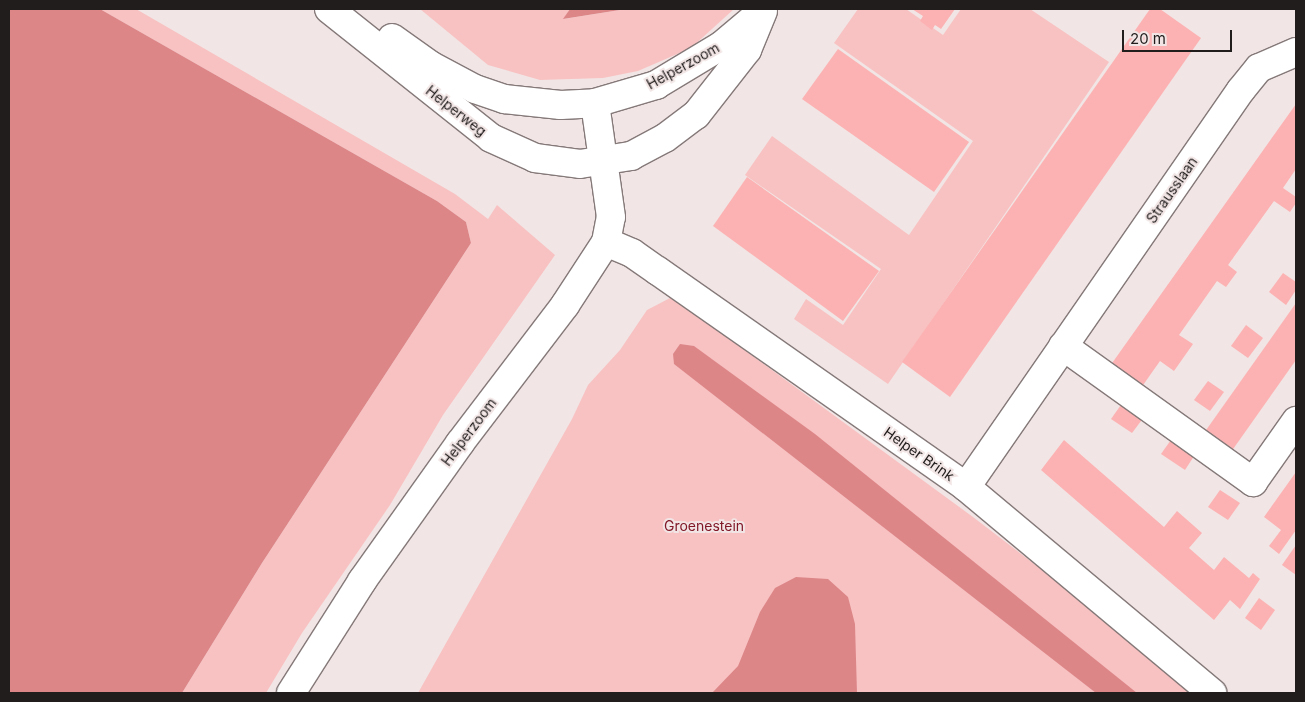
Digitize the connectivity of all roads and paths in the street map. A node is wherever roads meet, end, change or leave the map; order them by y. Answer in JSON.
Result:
{"nodes":[{"id":1,"x":329,"y":9,"type":"edge"},
{"id":2,"x":356,"y":9,"type":"edge"},
{"id":3,"x":763,"y":10,"type":"edge"},
{"id":4,"x":1296,"y":52,"type":"edge"},
{"id":5,"x":595,"y":103,"type":"junction"},
{"id":6,"x":605,"y":162,"type":"junction"},
{"id":7,"x":606,"y":242,"type":"junction"},
{"id":8,"x":1063,"y":346,"type":"junction"},
{"id":9,"x":1296,"y":421,"type":"edge"},
{"id":10,"x":966,"y":487,"type":"junction"},
{"id":11,"x":291,"y":693,"type":"edge"},
{"id":12,"x":1212,"y":693,"type":"edge"}],
"edges":[{"from":1,"to":6,"type":"street","name":"Helperweg"},
{"from":2,"to":5,"type":"street","name":"Helperweg"},
{"from":3,"to":5,"type":"street","name":"Helperzoom"},
{"from":3,"to":6,"type":"street","name":"Helperzoom"},
{"from":4,"to":8,"type":"street","name":"Strausslaan"},
{"from":5,"to":6,"type":"street","name":"Helperzoom"},
{"from":6,"to":7,"type":"street","name":"Helperzoom"},
{"from":7,"to":10,"type":"street","name":"Helper Brink"},
{"from":7,"to":11,"type":"street","name":"Helperzoom"},
{"from":8,"to":9,"type":"street"},
{"from":8,"to":10,"type":"street","name":"Strausslaan"},
{"from":10,"to":12,"type":"street","name":"Helper Brink"}]}
